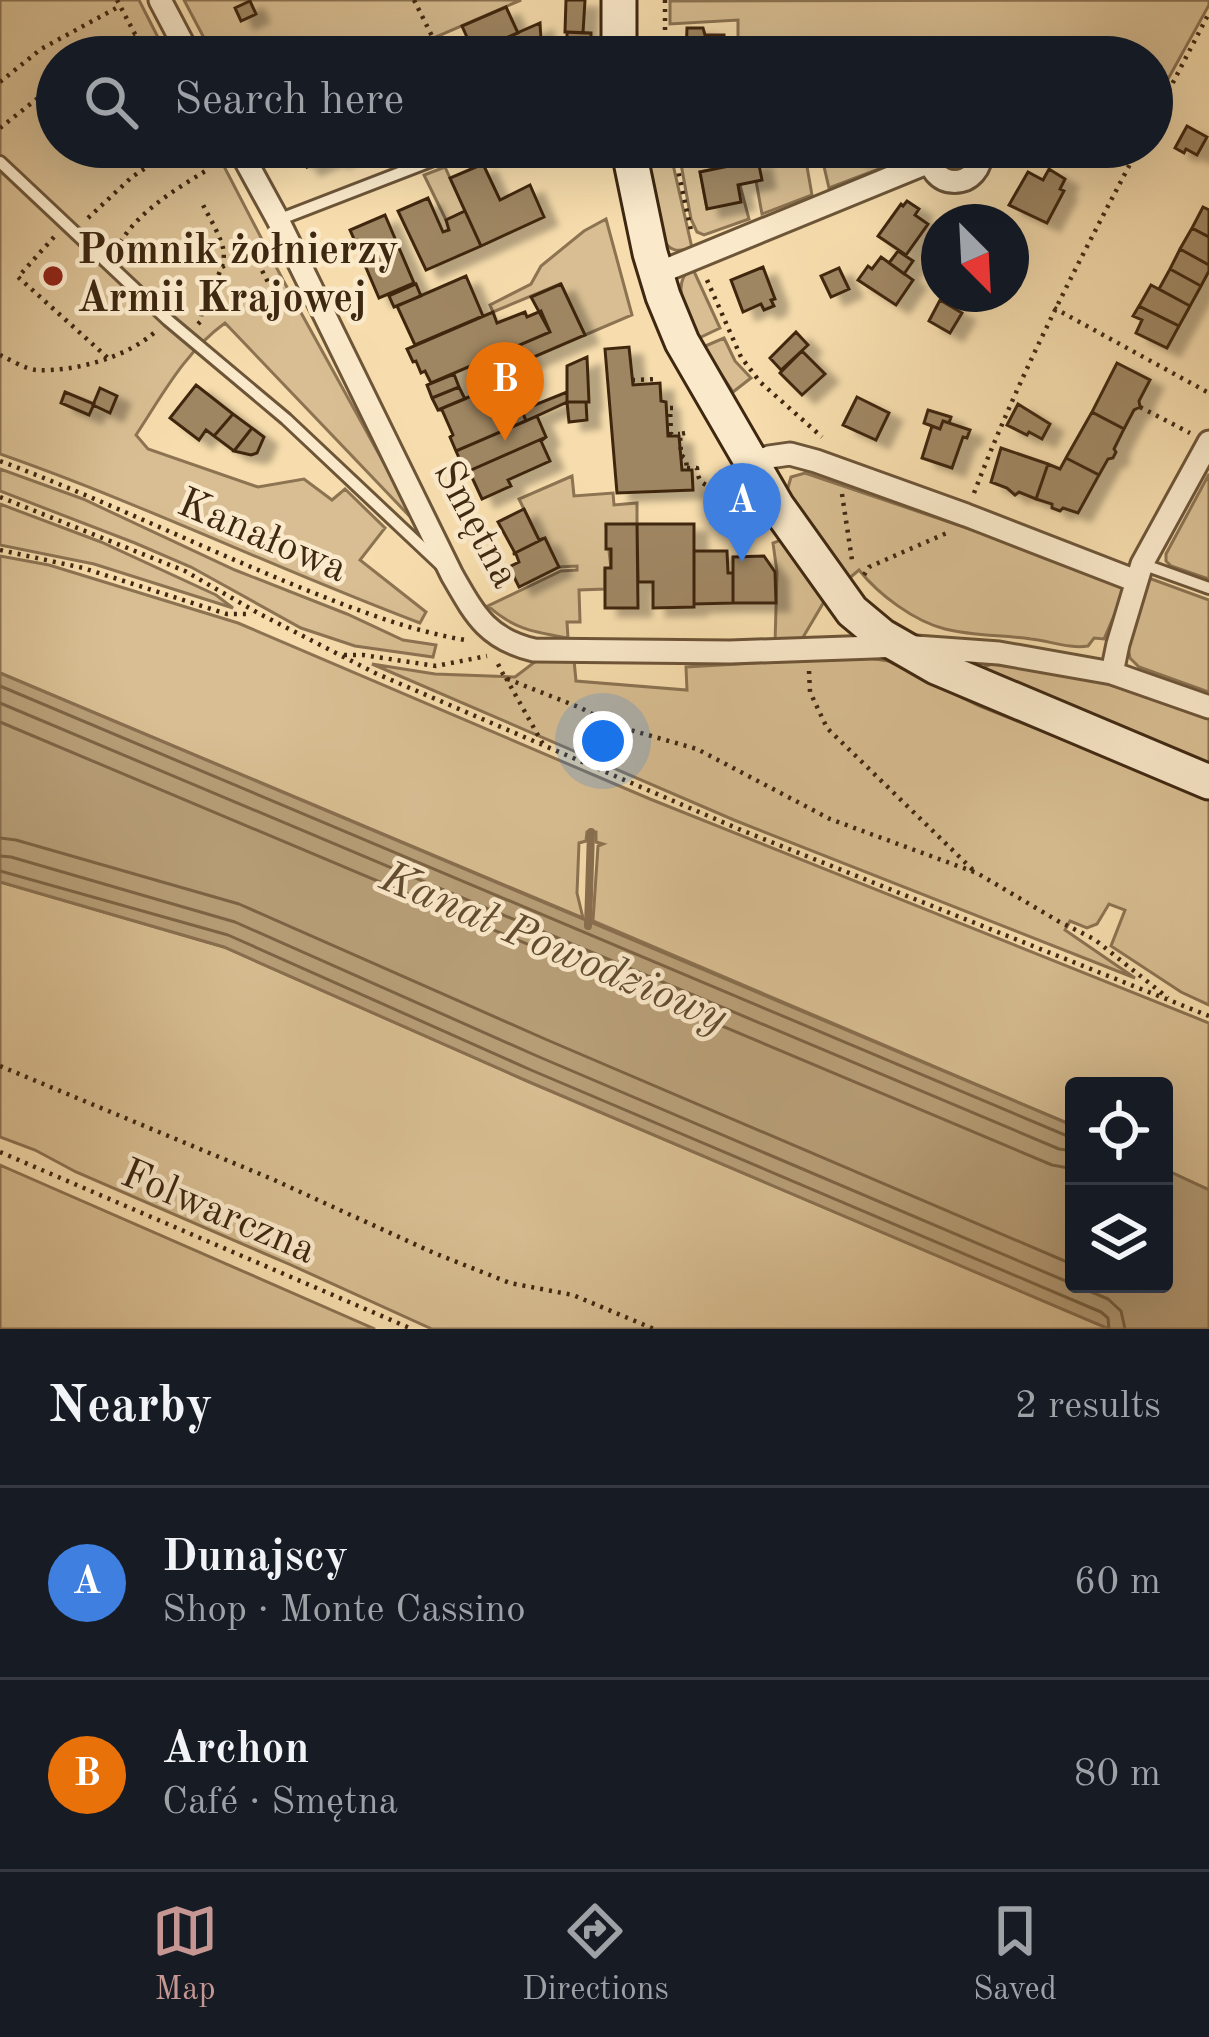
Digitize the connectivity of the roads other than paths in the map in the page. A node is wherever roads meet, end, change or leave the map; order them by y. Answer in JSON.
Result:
{"nodes":[{"id":1,"x":160,"y":0,"type":"edge"},
{"id":2,"x":619,"y":0,"type":"edge"},
{"id":3,"x":179,"y":36,"type":"edge"},
{"id":4,"x":619,"y":36,"type":"edge"},
{"id":5,"x":0,"y":162,"type":"edge"},
{"id":6,"x":250,"y":168,"type":"edge"},
{"id":7,"x":413,"y":168,"type":"edge"},
{"id":8,"x":633,"y":168,"type":"edge"},
{"id":9,"x":899,"y":168,"type":"edge"},
{"id":10,"x":932,"y":168,"type":"edge"},
{"id":11,"x":978,"y":168,"type":"edge"},
{"id":12,"x":278,"y":220,"type":"junction"},
{"id":13,"x":656,"y":274,"type":"junction"},
{"id":14,"x":1204,"y":440,"type":"edge"},
{"id":15,"x":751,"y":464,"type":"junction"},
{"id":16,"x":1139,"y":573,"type":"junction"},
{"id":17,"x":452,"y":575,"type":"junction"},
{"id":18,"x":1209,"y":588,"type":"edge"},
{"id":19,"x":902,"y":646,"type":"junction"},
{"id":20,"x":1112,"y":673,"type":"junction"},
{"id":21,"x":1209,"y":707,"type":"edge"},
{"id":22,"x":1209,"y":782,"type":"edge"}],
"edges":[{"from":1,"to":3,"type":"street"},
{"from":2,"to":4,"type":"street"},
{"from":5,"to":17,"type":"lane"},
{"from":6,"to":12,"type":"street","name":"Smętna"},
{"from":7,"to":12,"type":"lane"},
{"from":8,"to":13,"type":"street"},
{"from":9,"to":13,"type":"street"},
{"from":10,"to":11,"type":"street"},
{"from":12,"to":17,"type":"street","name":"Smętna"},
{"from":13,"to":15,"type":"street"},
{"from":14,"to":16,"type":"street"},
{"from":15,"to":16,"type":"street"},
{"from":15,"to":19,"type":"street"},
{"from":16,"to":18,"type":"lane"},
{"from":16,"to":20,"type":"street"},
{"from":17,"to":19,"type":"street","name":"Smętna"},
{"from":19,"to":20,"type":"street","name":"Smętna"},
{"from":19,"to":22,"type":"street"},
{"from":20,"to":21,"type":"street","name":"Smętna"}]}
